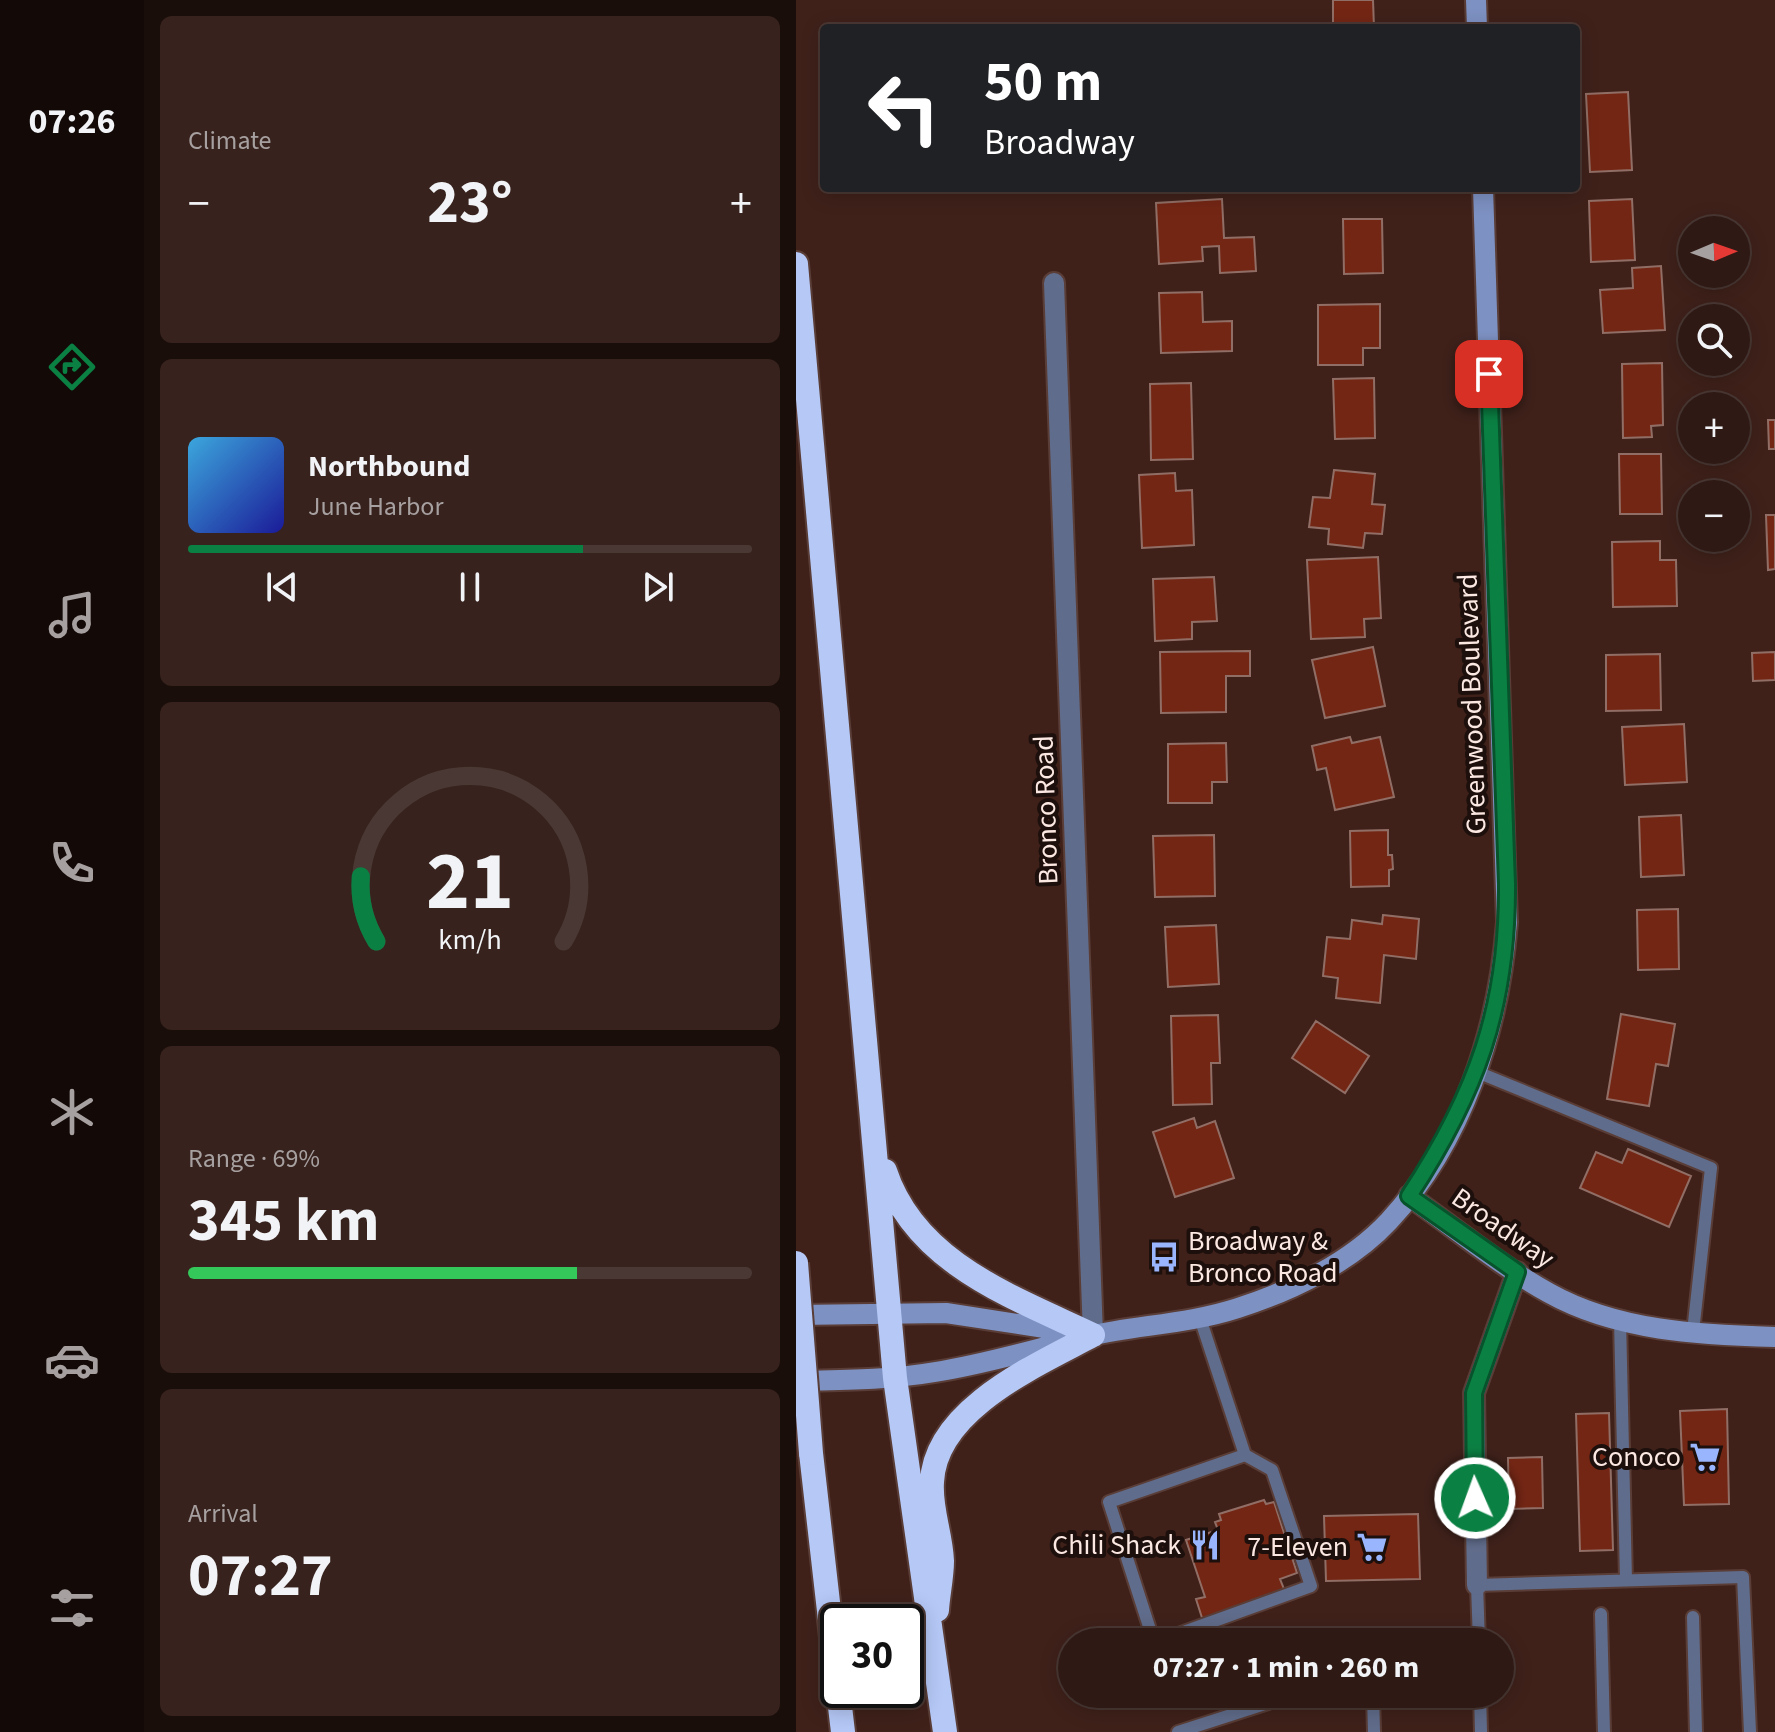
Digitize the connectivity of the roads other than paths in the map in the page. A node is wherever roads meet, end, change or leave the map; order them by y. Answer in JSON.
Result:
{"nodes":[{"id":1,"x":1476,"y":0,"type":"edge"},
{"id":2,"x":1477,"y":24,"type":"edge"},
{"id":3,"x":1483,"y":192,"type":"edge"},
{"id":4,"x":796,"y":264,"type":"edge"},
{"id":5,"x":1054,"y":283,"type":"dead end"},
{"id":6,"x":1477,"y":1072,"type":"junction"},
{"id":7,"x":874,"y":1133,"type":"junction"},
{"id":8,"x":1409,"y":1196,"type":"junction"},
{"id":9,"x":796,"y":1263,"type":"edge"},
{"id":10,"x":1517,"y":1272,"type":"junction"},
{"id":11,"x":889,"y":1312,"type":"junction"},
{"id":12,"x":796,"y":1315,"type":"edge"},
{"id":13,"x":1200,"y":1318,"type":"junction"},
{"id":14,"x":1620,"y":1320,"type":"junction"},
{"id":15,"x":1693,"y":1332,"type":"junction"},
{"id":16,"x":1093,"y":1335,"type":"junction"},
{"id":17,"x":1775,"y":1337,"type":"edge"},
{"id":18,"x":895,"y":1378,"type":"junction"},
{"id":19,"x":796,"y":1381,"type":"edge"},
{"id":20,"x":1245,"y":1455,"type":"junction"},
{"id":21,"x":1626,"y":1580,"type":"junction"},
{"id":22,"x":1477,"y":1585,"type":"junction"},
{"id":23,"x":828,"y":1604,"type":"edge"},
{"id":24,"x":1601,"y":1614,"type":"dead end"},
{"id":25,"x":1693,"y":1617,"type":"dead end"},
{"id":26,"x":1150,"y":1628,"type":"edge"},
{"id":27,"x":1194,"y":1628,"type":"edge"},
{"id":28,"x":1479,"y":1628,"type":"edge"},
{"id":29,"x":933,"y":1648,"type":"junction"},
{"id":30,"x":840,"y":1708,"type":"edge"},
{"id":31,"x":1253,"y":1708,"type":"edge"},
{"id":32,"x":1373,"y":1708,"type":"edge"},
{"id":33,"x":1480,"y":1708,"type":"edge"},
{"id":34,"x":843,"y":1732,"type":"edge"},
{"id":35,"x":945,"y":1732,"type":"edge"},
{"id":36,"x":1178,"y":1732,"type":"edge"},
{"id":37,"x":1374,"y":1732,"type":"edge"},
{"id":38,"x":1481,"y":1732,"type":"edge"},
{"id":39,"x":1604,"y":1732,"type":"edge"},
{"id":40,"x":1696,"y":1732,"type":"edge"},
{"id":41,"x":1750,"y":1732,"type":"edge"}],
"edges":[{"from":1,"to":2,"type":"street"},
{"from":3,"to":6,"type":"street","name":"Greenwood Boulevard"},
{"from":4,"to":7,"type":"highway"},
{"from":5,"to":16,"type":"street","name":"Bronco Road"},
{"from":6,"to":8,"type":"street","name":"Greenwood Boulevard"},
{"from":6,"to":15,"type":"lane"},
{"from":7,"to":11,"type":"highway"},
{"from":7,"to":16,"type":"highway"},
{"from":8,"to":10,"type":"street","name":"Broadway"},
{"from":8,"to":13,"type":"street","name":"Broadway"},
{"from":9,"to":23,"type":"highway","bridge":true},
{"from":10,"to":14,"type":"street","name":"Broadway"},
{"from":10,"to":22,"type":"street"},
{"from":11,"to":12,"type":"street","name":"Broadway"},
{"from":11,"to":16,"type":"street","name":"Broadway"},
{"from":11,"to":18,"type":"highway"},
{"from":13,"to":16,"type":"street","name":"Broadway"},
{"from":13,"to":20,"type":"lane"},
{"from":14,"to":15,"type":"street","name":"Broadway"},
{"from":14,"to":21,"type":"lane"},
{"from":15,"to":17,"type":"street","name":"Broadway"},
{"from":16,"to":18,"type":"street","name":"Broadway"},
{"from":16,"to":29,"type":"highway"},
{"from":18,"to":19,"type":"street","name":"Broadway"},
{"from":18,"to":29,"type":"highway"},
{"from":20,"to":26,"type":"lane"},
{"from":20,"to":27,"type":"lane"},
{"from":21,"to":22,"type":"lane"},
{"from":21,"to":41,"type":"lane"},
{"from":22,"to":28,"type":"lane"},
{"from":24,"to":39,"type":"lane"},
{"from":25,"to":40,"type":"lane"},
{"from":29,"to":35,"type":"highway"},
{"from":30,"to":34,"type":"highway"},
{"from":31,"to":36,"type":"lane"},
{"from":32,"to":37,"type":"lane"},
{"from":33,"to":38,"type":"lane"}]}
